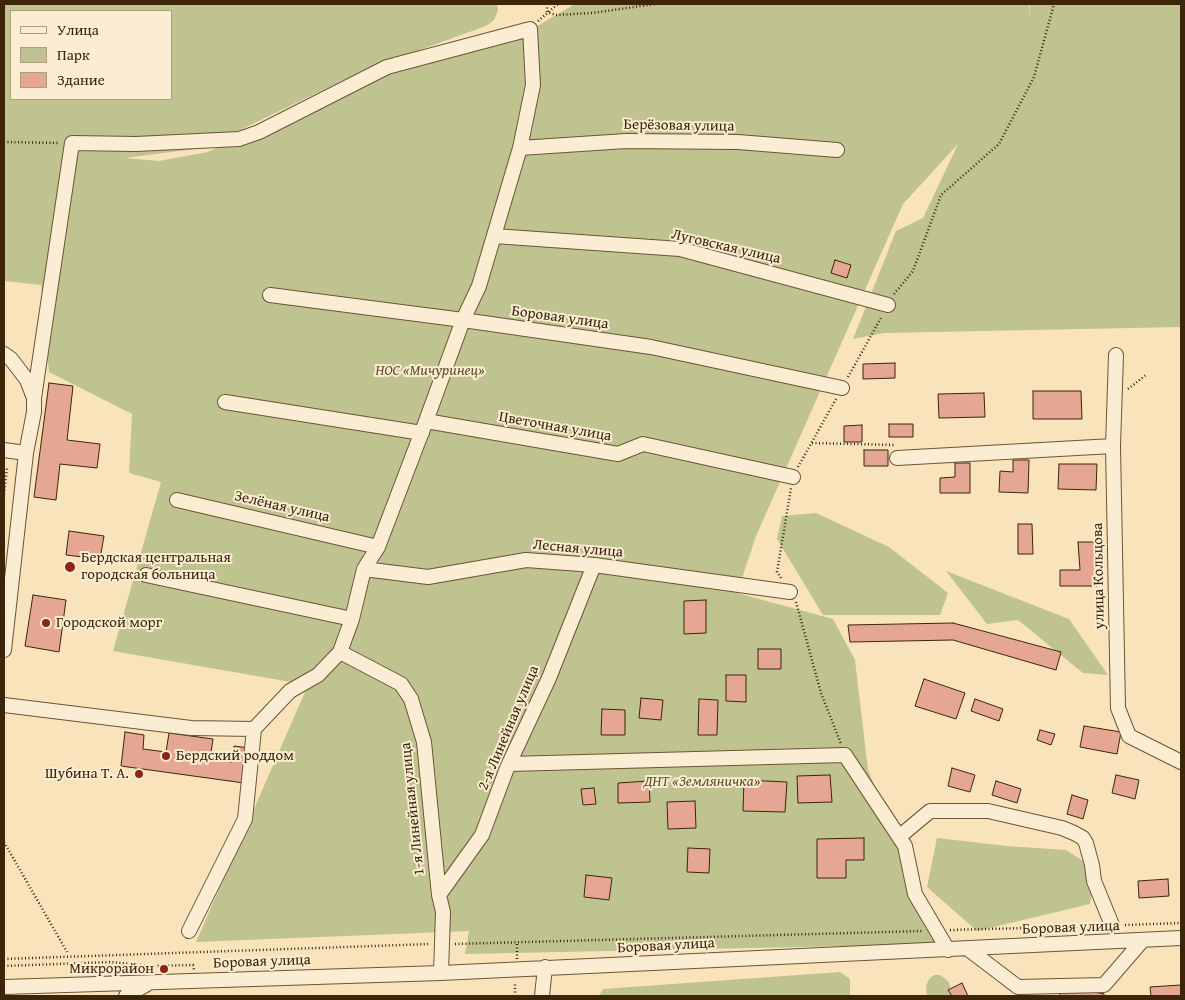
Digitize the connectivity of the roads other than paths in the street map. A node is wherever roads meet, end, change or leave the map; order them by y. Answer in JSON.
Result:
{"nodes":[{"id":1,"x":520,"y":148,"type":"junction"},
{"id":2,"x":837,"y":150,"type":"dead end"},
{"id":3,"x":494,"y":236,"type":"junction"},
{"id":4,"x":270,"y":295,"type":"dead end"},
{"id":5,"x":888,"y":305,"type":"road end"},
{"id":6,"x":462,"y":320,"type":"junction"},
{"id":7,"x":4,"y":354,"type":"edge"},
{"id":8,"x":1116,"y":355,"type":"dead end"},
{"id":9,"x":842,"y":388,"type":"road end"},
{"id":10,"x":34,"y":398,"type":"junction"},
{"id":11,"x":225,"y":402,"type":"dead end"},
{"id":12,"x":424,"y":427,"type":"junction"},
{"id":13,"x":1113,"y":446,"type":"junction"},
{"id":14,"x":4,"y":450,"type":"edge"},
{"id":15,"x":897,"y":451,"type":"road end"},
{"id":16,"x":26,"y":453,"type":"junction"},
{"id":17,"x":793,"y":477,"type":"road end"},
{"id":18,"x":177,"y":500,"type":"dead end"},
{"id":19,"x":378,"y":547,"type":"junction"},
{"id":20,"x":594,"y":565,"type":"junction"},
{"id":21,"x":364,"y":569,"type":"junction"},
{"id":22,"x":146,"y":574,"type":"dead end"},
{"id":23,"x":790,"y":592,"type":"road end"},
{"id":24,"x":352,"y":619,"type":"junction"},
{"id":25,"x":5,"y":623,"type":"edge"},
{"id":26,"x":4,"y":650,"type":"edge"},
{"id":27,"x":340,"y":652,"type":"junction"},
{"id":28,"x":4,"y":705,"type":"edge"},
{"id":29,"x":254,"y":729,"type":"junction"},
{"id":30,"x":1181,"y":762,"type":"edge"},
{"id":31,"x":509,"y":764,"type":"junction"},
{"id":32,"x":899,"y":837,"type":"junction"},
{"id":33,"x":439,"y":895,"type":"junction"},
{"id":34,"x":1112,"y":925,"type":"road end"},
{"id":35,"x":189,"y":931,"type":"dead end"},
{"id":36,"x":1181,"y":938,"type":"edge"},
{"id":37,"x":1142,"y":941,"type":"junction"},
{"id":38,"x":968,"y":949,"type":"junction"},
{"id":39,"x":948,"y":950,"type":"junction"},
{"id":40,"x":545,"y":967,"type":"junction"},
{"id":41,"x":441,"y":973,"type":"junction"},
{"id":42,"x":152,"y":982,"type":"junction"},
{"id":43,"x":4,"y":987,"type":"edge"},
{"id":44,"x":126,"y":996,"type":"edge"},
{"id":45,"x":542,"y":996,"type":"edge"}],
"edges":[{"from":1,"to":2,"type":"street","name":"Берёзовая улица"},
{"from":1,"to":3,"type":"street"},
{"from":1,"to":10,"type":"street"},
{"from":3,"to":5,"type":"street","name":"Луговская улица"},
{"from":3,"to":6,"type":"street"},
{"from":4,"to":6,"type":"street","name":"Боровая улица"},
{"from":6,"to":9,"type":"street","name":"Боровая улица"},
{"from":6,"to":12,"type":"street"},
{"from":7,"to":10,"type":"street"},
{"from":8,"to":13,"type":"street","name":"улица Кольцова"},
{"from":10,"to":16,"type":"street"},
{"from":11,"to":12,"type":"street","name":"Цветочная улица"},
{"from":12,"to":17,"type":"street","name":"Цветочная улица"},
{"from":12,"to":19,"type":"street"},
{"from":13,"to":15,"type":"street"},
{"from":13,"to":30,"type":"street","name":"улица Кольцова"},
{"from":14,"to":16,"type":"street"},
{"from":16,"to":25,"type":"street"},
{"from":18,"to":19,"type":"street","name":"Зелёная улица"},
{"from":19,"to":21,"type":"street"},
{"from":20,"to":21,"type":"street","name":"Лесная улица"},
{"from":20,"to":23,"type":"street","name":"Лесная улица"},
{"from":20,"to":31,"type":"street","name":"2-я Линейная улица"},
{"from":21,"to":24,"type":"street"},
{"from":22,"to":24,"type":"street"},
{"from":24,"to":27,"type":"street"},
{"from":25,"to":26,"type":"street"},
{"from":27,"to":29,"type":"street"},
{"from":27,"to":33,"type":"street","name":"1-я Линейная улица"},
{"from":28,"to":29,"type":"street"},
{"from":29,"to":35,"type":"street"},
{"from":31,"to":32,"type":"street"},
{"from":31,"to":33,"type":"street","name":"2-я Линейная улица"},
{"from":32,"to":34,"type":"street"},
{"from":32,"to":39,"type":"street"},
{"from":33,"to":41,"type":"street","name":"1-я Линейная улица"},
{"from":36,"to":37,"type":"street","name":"Боровая улица"},
{"from":37,"to":38,"type":"street","name":"Боровая улица"},
{"from":37,"to":38,"type":"street"},
{"from":38,"to":39,"type":"street","name":"Боровая улица"},
{"from":39,"to":40,"type":"street","name":"Боровая улица"},
{"from":40,"to":41,"type":"street","name":"Боровая улица"},
{"from":40,"to":45,"type":"street"},
{"from":41,"to":42,"type":"street","name":"Боровая улица"},
{"from":42,"to":43,"type":"street","name":"Боровая улица"},
{"from":42,"to":44,"type":"street","name":"Боровая улица"}]}
